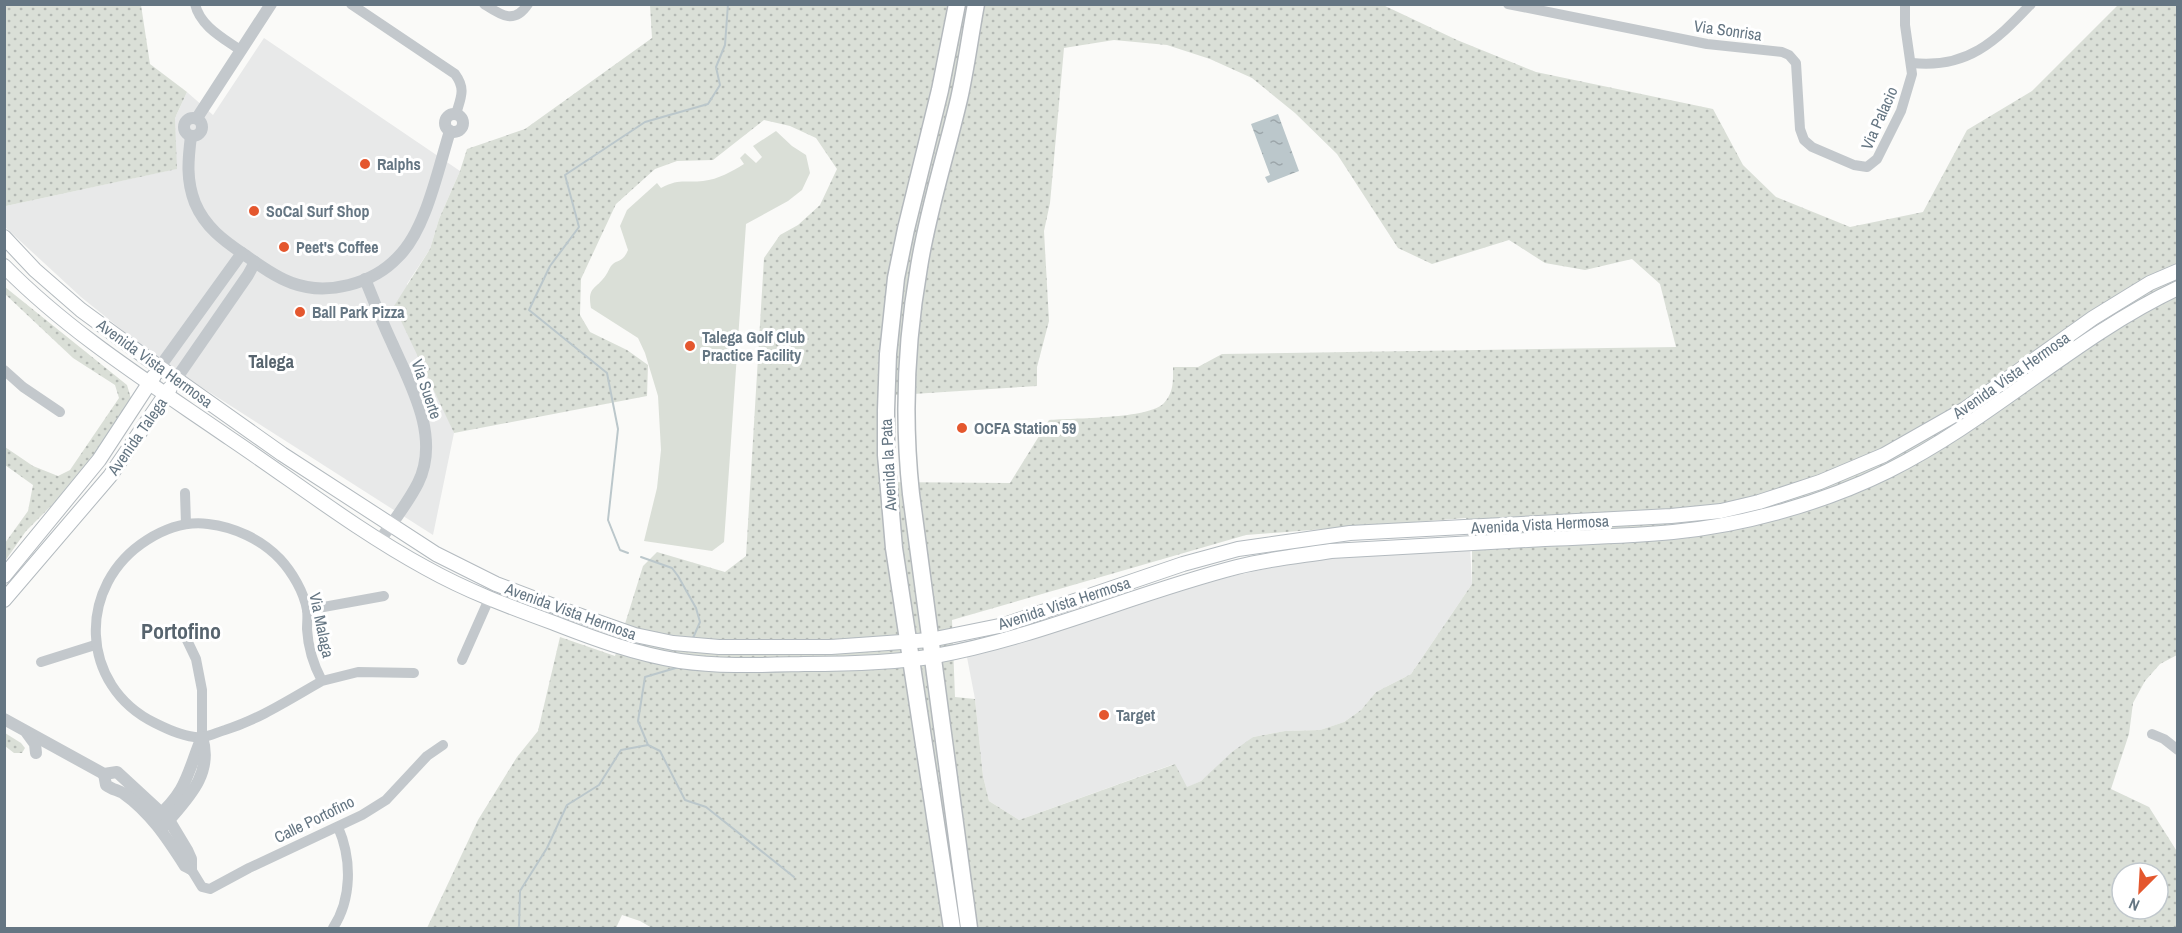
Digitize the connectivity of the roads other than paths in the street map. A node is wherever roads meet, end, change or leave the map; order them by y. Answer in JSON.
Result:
{"nodes":[{"id":1,"x":195,"y":4,"type":"edge"},
{"id":2,"x":271,"y":4,"type":"edge"},
{"id":3,"x":351,"y":4,"type":"edge"},
{"id":4,"x":484,"y":4,"type":"edge"},
{"id":5,"x":528,"y":4,"type":"edge"},
{"id":6,"x":957,"y":4,"type":"edge"},
{"id":7,"x":976,"y":4,"type":"edge"},
{"id":8,"x":1508,"y":4,"type":"edge"},
{"id":9,"x":1905,"y":4,"type":"edge"},
{"id":10,"x":2031,"y":4,"type":"edge"},
{"id":11,"x":240,"y":50,"type":"junction"},
{"id":12,"x":1912,"y":63,"type":"junction"},
{"id":13,"x":456,"y":114,"type":"joint"},
{"id":14,"x":1867,"y":167,"type":"joint"},
{"id":15,"x":4,"y":237,"type":"edge"},
{"id":16,"x":242,"y":253,"type":"junction"},
{"id":17,"x":255,"y":262,"type":"junction"},
{"id":18,"x":4,"y":266,"type":"edge"},
{"id":19,"x":2178,"y":271,"type":"edge"},
{"id":20,"x":365,"y":279,"type":"junction"},
{"id":21,"x":2178,"y":288,"type":"edge"},
{"id":22,"x":159,"y":368,"type":"junction"},
{"id":23,"x":4,"y":370,"type":"edge"},
{"id":24,"x":176,"y":379,"type":"junction"},
{"id":25,"x":149,"y":382,"type":"junction"},
{"id":26,"x":166,"y":394,"type":"junction"},
{"id":27,"x":60,"y":412,"type":"dead end"},
{"id":28,"x":185,"y":494,"type":"dead end"},
{"id":29,"x":186,"y":524,"type":"junction"},
{"id":30,"x":390,"y":526,"type":"junction"},
{"id":31,"x":380,"y":540,"type":"junction"},
{"id":32,"x":4,"y":576,"type":"edge"},
{"id":33,"x":384,"y":596,"type":"dead end"},
{"id":34,"x":489,"y":599,"type":"junction"},
{"id":35,"x":4,"y":600,"type":"edge"},
{"id":36,"x":307,"y":610,"type":"junction"},
{"id":37,"x":185,"y":636,"type":"dead end"},
{"id":38,"x":95,"y":645,"type":"junction"},
{"id":39,"x":931,"y":648,"type":"junction"},
{"id":40,"x":909,"y":650,"type":"junction"},
{"id":41,"x":462,"y":660,"type":"dead end"},
{"id":42,"x":40,"y":662,"type":"dead end"},
{"id":43,"x":414,"y":674,"type":"dead end"},
{"id":44,"x":322,"y":681,"type":"junction"},
{"id":45,"x":4,"y":719,"type":"edge"},
{"id":46,"x":27,"y":732,"type":"junction"},
{"id":47,"x":2152,"y":734,"type":"dead end"},
{"id":48,"x":202,"y":737,"type":"junction"},
{"id":49,"x":443,"y":745,"type":"dead end"},
{"id":50,"x":2178,"y":750,"type":"edge"},
{"id":51,"x":61,"y":751,"type":"junction"},
{"id":52,"x":161,"y":821,"type":"junction"},
{"id":53,"x":338,"y":827,"type":"junction"},
{"id":54,"x":191,"y":869,"type":"joint"},
{"id":55,"x":333,"y":928,"type":"edge"},
{"id":56,"x":952,"y":928,"type":"edge"},
{"id":57,"x":969,"y":928,"type":"edge"}],
"edges":[{"from":1,"to":11,"type":"street"},
{"from":2,"to":11,"type":"street"},
{"from":3,"to":13,"type":"street"},
{"from":4,"to":5,"type":"street"},
{"from":6,"to":40,"type":"highway","name":"Avenida la Pata"},
{"from":7,"to":39,"type":"highway","name":"Avenida la Pata"},
{"from":8,"to":14,"type":"street","name":"Via Sonrisa"},
{"from":9,"to":12,"type":"street","name":"Via Palacio"},
{"from":10,"to":12,"type":"street"},
{"from":11,"to":16,"type":"street"},
{"from":12,"to":14,"type":"street","name":"Via Palacio"},
{"from":13,"to":20,"type":"street"},
{"from":15,"to":22,"type":"main road","name":"Avenida Vista Hermosa"},
{"from":16,"to":17,"type":"street"},
{"from":16,"to":22,"type":"street","name":"Avenida Talega"},
{"from":17,"to":20,"type":"street"},
{"from":17,"to":24,"type":"street","name":"Avenida Talega"},
{"from":18,"to":25,"type":"main road","name":"Avenida Vista Hermosa"},
{"from":19,"to":39,"type":"main road","name":"Avenida Vista Hermosa"},
{"from":20,"to":30,"type":"street","name":"Via Suerte"},
{"from":21,"to":39,"type":"main road","name":"Avenida Vista Hermosa"},
{"from":22,"to":24,"type":"main road","name":"Avenida Vista Hermosa"},
{"from":22,"to":25,"type":"main road","name":"Avenida Talega"},
{"from":23,"to":27,"type":"street"},
{"from":24,"to":26,"type":"main road","name":"Avenida Talega"},
{"from":24,"to":30,"type":"main road","name":"Avenida Vista Hermosa"},
{"from":25,"to":26,"type":"main road","name":"Avenida Vista Hermosa"},
{"from":25,"to":32,"type":"main road","name":"Avenida Talega"},
{"from":26,"to":31,"type":"main road","name":"Avenida Vista Hermosa"},
{"from":26,"to":35,"type":"main road","name":"Avenida Talega"},
{"from":28,"to":29,"type":"street"},
{"from":29,"to":36,"type":"street","name":"Via Malaga"},
{"from":29,"to":38,"type":"street","name":"Via Malaga"},
{"from":30,"to":31,"type":"street","name":"Via Suerte"},
{"from":30,"to":40,"type":"main road","name":"Avenida Vista Hermosa"},
{"from":31,"to":34,"type":"main road","name":"Avenida Vista Hermosa"},
{"from":33,"to":36,"type":"street"},
{"from":34,"to":40,"type":"main road","name":"Avenida Vista Hermosa"},
{"from":34,"to":41,"type":"street"},
{"from":36,"to":44,"type":"street","name":"Via Malaga"},
{"from":37,"to":48,"type":"street"},
{"from":38,"to":42,"type":"street"},
{"from":38,"to":48,"type":"street","name":"Via Malaga"},
{"from":39,"to":40,"type":"main road","name":"Avenida Vista Hermosa"},
{"from":39,"to":57,"type":"highway","name":"Avenida la Pata"},
{"from":40,"to":56,"type":"highway","name":"Avenida la Pata"},
{"from":43,"to":44,"type":"street","name":"Via Malaga"},
{"from":44,"to":48,"type":"street","name":"Via Malaga"},
{"from":45,"to":46,"type":"street","name":"Calle Portofino"},
{"from":46,"to":51,"type":"street","name":"Calle Portofino"},
{"from":46,"to":51,"type":"street"},
{"from":47,"to":50,"type":"street"},
{"from":48,"to":52,"type":"street"},
{"from":49,"to":53,"type":"street","name":"Calle Portofino"},
{"from":51,"to":52,"type":"street","name":"Calle Portofino"},
{"from":52,"to":54,"type":"street","name":"Calle Portofino"},
{"from":53,"to":54,"type":"street","name":"Calle Portofino"},
{"from":53,"to":55,"type":"street"}]}
